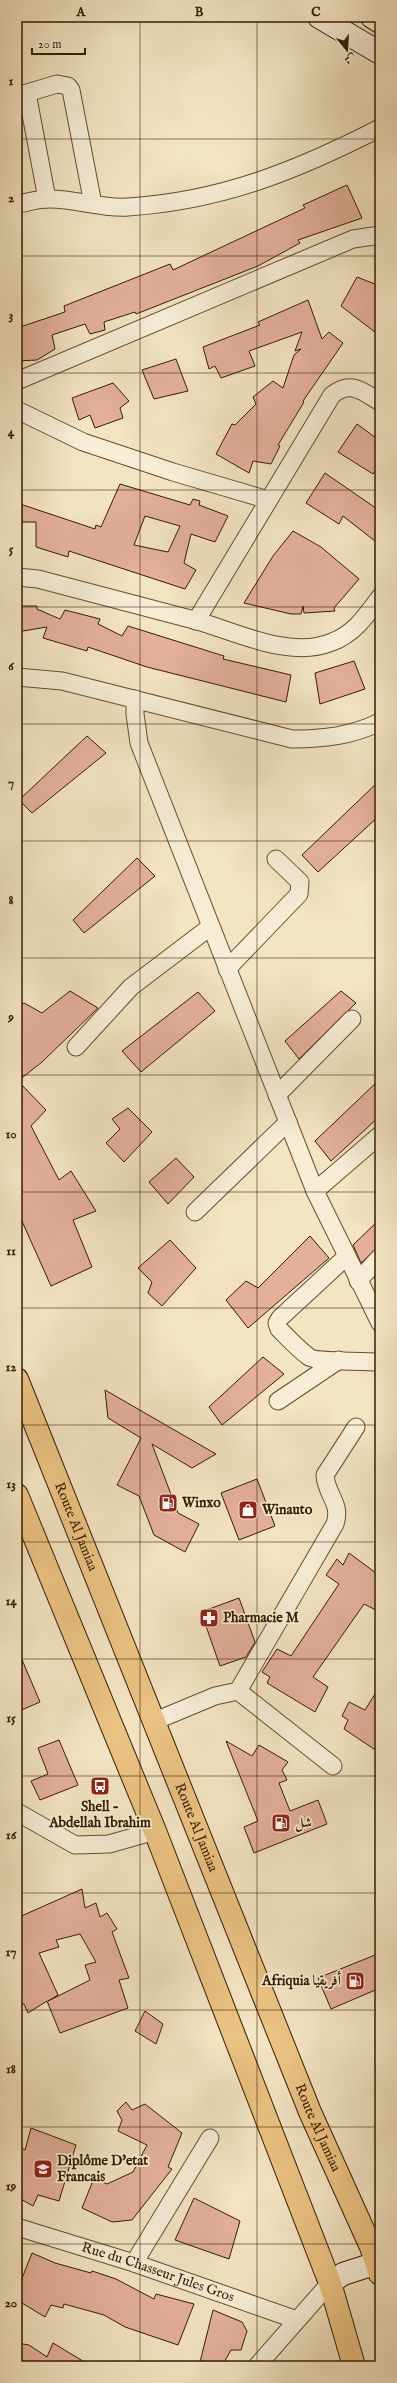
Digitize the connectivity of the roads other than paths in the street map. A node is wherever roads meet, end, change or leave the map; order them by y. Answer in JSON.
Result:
{"nodes":[{"id":1,"x":319,"y":17,"type":"edge"},
{"id":2,"x":372,"y":17,"type":"edge"},
{"id":3,"x":380,"y":22,"type":"edge"},
{"id":4,"x":380,"y":53,"type":"edge"},
{"id":5,"x":22,"y":95,"type":"edge"},
{"id":6,"x":380,"y":128,"type":"edge"},
{"id":7,"x":46,"y":199,"type":"junction"},
{"id":8,"x":17,"y":204,"type":"edge"},
{"id":9,"x":93,"y":204,"type":"junction"},
{"id":10,"x":380,"y":234,"type":"edge"},
{"id":11,"x":17,"y":381,"type":"edge"},
{"id":12,"x":380,"y":402,"type":"edge"},
{"id":13,"x":17,"y":410,"type":"edge"},
{"id":14,"x":268,"y":500,"type":"junction"},
{"id":15,"x":17,"y":577,"type":"edge"},
{"id":16,"x":380,"y":597,"type":"edge"},
{"id":17,"x":196,"y":621,"type":"junction"},
{"id":18,"x":17,"y":677,"type":"edge"},
{"id":19,"x":135,"y":699,"type":"junction"},
{"id":20,"x":380,"y":722,"type":"edge"},
{"id":21,"x":276,"y":859,"type":"dead end"},
{"id":22,"x":210,"y":927,"type":"junction"},
{"id":23,"x":226,"y":969,"type":"junction"},
{"id":24,"x":352,"y":1019,"type":"dead end"},
{"id":25,"x":76,"y":1046,"type":"dead end"},
{"id":26,"x":277,"y":1095,"type":"junction"},
{"id":27,"x":288,"y":1122,"type":"junction"},
{"id":28,"x":380,"y":1135,"type":"edge"},
{"id":29,"x":315,"y":1191,"type":"junction"},
{"id":30,"x":195,"y":1212,"type":"dead end"},
{"id":31,"x":346,"y":1257,"type":"junction"},
{"id":32,"x":380,"y":1257,"type":"edge"},
{"id":33,"x":358,"y":1281,"type":"junction"},
{"id":34,"x":380,"y":1323,"type":"edge"},
{"id":35,"x":340,"y":1359,"type":"junction"},
{"id":36,"x":380,"y":1362,"type":"edge"},
{"id":37,"x":17,"y":1379,"type":"edge"},
{"id":38,"x":278,"y":1401,"type":"dead end"},
{"id":39,"x":356,"y":1427,"type":"dead end"},
{"id":40,"x":17,"y":1494,"type":"edge"},
{"id":41,"x":238,"y":1691,"type":"junction"},
{"id":42,"x":154,"y":1721,"type":"junction"},
{"id":43,"x":333,"y":1766,"type":"dead end"},
{"id":44,"x":17,"y":1812,"type":"edge"},
{"id":45,"x":155,"y":1831,"type":"junction"},
{"id":46,"x":210,"y":2138,"type":"dead end"},
{"id":47,"x":17,"y":2227,"type":"edge"},
{"id":48,"x":134,"y":2262,"type":"junction"},
{"id":49,"x":379,"y":2266,"type":"edge"},
{"id":50,"x":330,"y":2283,"type":"junction"},
{"id":51,"x":297,"y":2320,"type":"junction"},
{"id":52,"x":257,"y":2366,"type":"edge"},
{"id":53,"x":354,"y":2366,"type":"edge"}],
"edges":[{"from":1,"to":4,"type":"main road"},
{"from":2,"to":3,"type":"main road"},
{"from":5,"to":7,"type":"street"},
{"from":5,"to":9,"type":"street"},
{"from":6,"to":9,"type":"street"},
{"from":7,"to":8,"type":"street"},
{"from":7,"to":9,"type":"street"},
{"from":10,"to":11,"type":"street"},
{"from":12,"to":14,"type":"street"},
{"from":13,"to":14,"type":"street"},
{"from":14,"to":17,"type":"street"},
{"from":15,"to":17,"type":"street"},
{"from":16,"to":17,"type":"street"},
{"from":18,"to":19,"type":"street"},
{"from":19,"to":20,"type":"street"},
{"from":19,"to":22,"type":"street"},
{"from":21,"to":23,"type":"street"},
{"from":22,"to":23,"type":"street"},
{"from":22,"to":25,"type":"street"},
{"from":23,"to":26,"type":"street"},
{"from":24,"to":26,"type":"street"},
{"from":26,"to":27,"type":"street"},
{"from":27,"to":29,"type":"street"},
{"from":27,"to":30,"type":"street"},
{"from":28,"to":29,"type":"street"},
{"from":29,"to":31,"type":"street"},
{"from":31,"to":33,"type":"street"},
{"from":31,"to":35,"type":"street"},
{"from":32,"to":33,"type":"street"},
{"from":33,"to":34,"type":"street"},
{"from":35,"to":36,"type":"street"},
{"from":35,"to":38,"type":"street"},
{"from":37,"to":42,"type":"main road","name":"Route Al Jamiaa"},
{"from":39,"to":41,"type":"street"},
{"from":40,"to":45,"type":"main road"},
{"from":41,"to":42,"type":"street"},
{"from":41,"to":43,"type":"street"},
{"from":42,"to":49,"type":"main road","name":"Route Al Jamiaa"},
{"from":44,"to":45,"type":"street"},
{"from":45,"to":50,"type":"main road"},
{"from":46,"to":48,"type":"street"},
{"from":47,"to":48,"type":"street","name":"Rue du Chasseur Jules Gros"},
{"from":48,"to":51,"type":"street","name":"Rue du Chasseur Jules Gros"},
{"from":49,"to":50,"type":"main road"},
{"from":50,"to":51,"type":"street"},
{"from":50,"to":53,"type":"main road"},
{"from":51,"to":52,"type":"street"}]}
